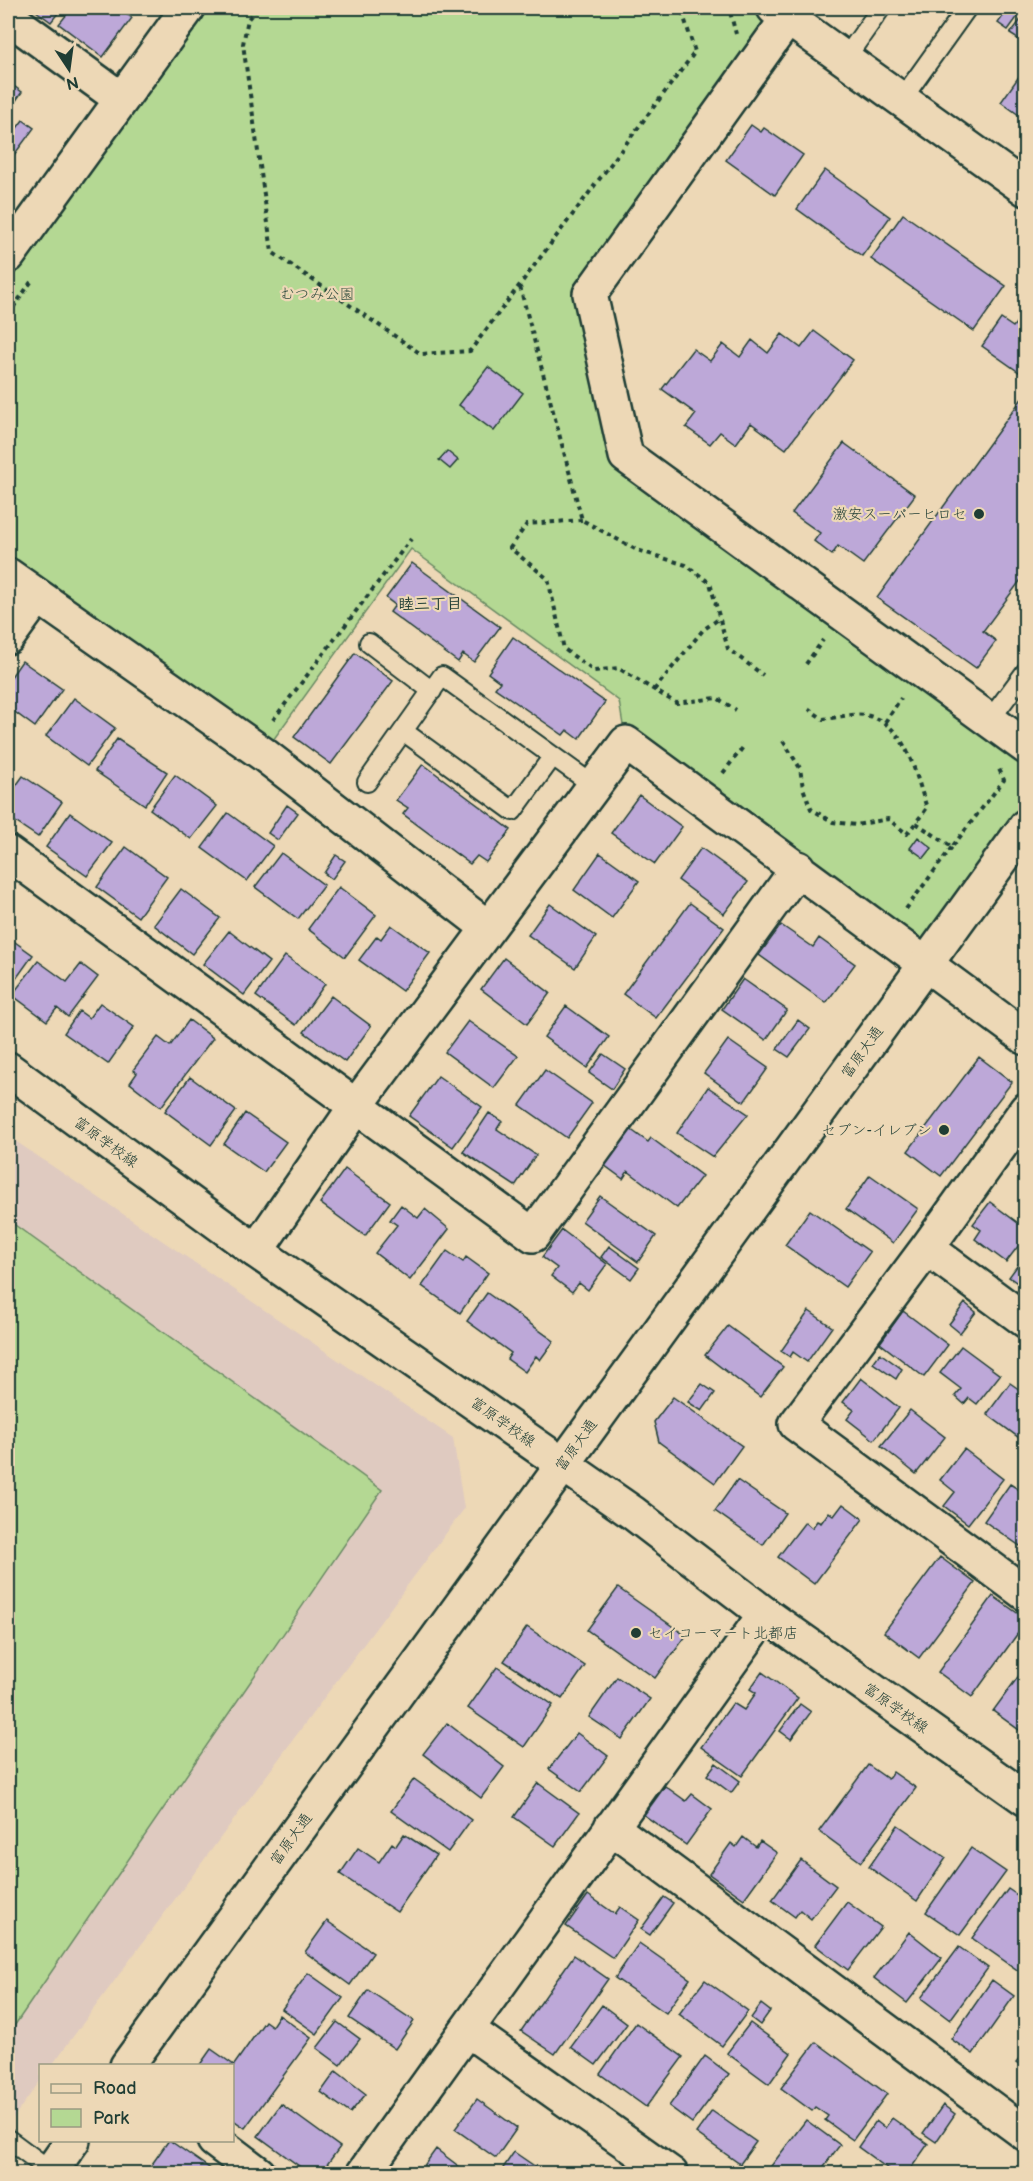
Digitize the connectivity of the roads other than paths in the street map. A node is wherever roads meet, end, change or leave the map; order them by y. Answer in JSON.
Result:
{"nodes":[{"id":1,"x":188,"y":8,"type":"edge"},
{"id":2,"x":881,"y":8,"type":"edge"},
{"id":3,"x":967,"y":8,"type":"edge"},
{"id":4,"x":786,"y":11,"type":"edge"},
{"id":5,"x":8,"y":17,"type":"edge"},
{"id":6,"x":845,"y":58,"type":"junction"},
{"id":7,"x":121,"y":99,"type":"junction"},
{"id":8,"x":902,"y":99,"type":"junction"},
{"id":9,"x":1026,"y":189,"type":"edge"},
{"id":10,"x":8,"y":256,"type":"edge"},
{"id":11,"x":8,"y":575,"type":"edge"},
{"id":12,"x":38,"y":596,"type":"junction"},
{"id":13,"x":8,"y":637,"type":"edge"},
{"id":14,"x":369,"y":643,"type":"dead end"},
{"id":15,"x":1026,"y":671,"type":"edge"},
{"id":16,"x":432,"y":691,"type":"junction"},
{"id":17,"x":989,"y":721,"type":"junction"},
{"id":18,"x":403,"y":731,"type":"junction"},
{"id":19,"x":1026,"y":747,"type":"edge"},
{"id":20,"x":553,"y":756,"type":"junction"},
{"id":21,"x":366,"y":782,"type":"dead end"},
{"id":22,"x":593,"y":785,"type":"junction"},
{"id":23,"x":1026,"y":826,"type":"edge"},
{"id":24,"x":8,"y":854,"type":"edge"},
{"id":25,"x":798,"y":868,"type":"junction"},
{"id":26,"x":487,"y":927,"type":"junction"},
{"id":27,"x":926,"y":963,"type":"junction"},
{"id":28,"x":1026,"y":1038,"type":"edge"},
{"id":29,"x":8,"y":1070,"type":"edge"},
{"id":30,"x":356,"y":1106,"type":"junction"},
{"id":31,"x":1026,"y":1110,"type":"edge"},
{"id":32,"x":927,"y":1248,"type":"junction"},
{"id":33,"x":256,"y":1251,"type":"junction"},
{"id":34,"x":1026,"y":1321,"type":"edge"},
{"id":35,"x":562,"y":1464,"type":"junction"},
{"id":36,"x":1026,"y":1594,"type":"edge"},
{"id":37,"x":765,"y":1614,"type":"junction"},
{"id":38,"x":1026,"y":1799,"type":"edge"},
{"id":39,"x":611,"y":1827,"type":"junction"},
{"id":40,"x":468,"y":2030,"type":"junction"},
{"id":41,"x":128,"y":2064,"type":"edge"},
{"id":42,"x":1026,"y":2134,"type":"edge"},
{"id":43,"x":8,"y":2139,"type":"edge"},
{"id":44,"x":72,"y":2142,"type":"edge"},
{"id":45,"x":217,"y":2142,"type":"edge"},
{"id":46,"x":638,"y":2164,"type":"edge"},
{"id":47,"x":50,"y":2172,"type":"edge"},
{"id":48,"x":259,"y":2174,"type":"edge"},
{"id":49,"x":363,"y":2174,"type":"edge"},
{"id":50,"x":671,"y":2174,"type":"edge"}],
"edges":[{"from":1,"to":7,"type":"street"},
{"from":2,"to":6,"type":"lane"},
{"from":3,"to":8,"type":"lane"},
{"from":4,"to":6,"type":"street"},
{"from":4,"to":17,"type":"street"},
{"from":5,"to":7,"type":"street"},
{"from":6,"to":8,"type":"street"},
{"from":7,"to":10,"type":"street"},
{"from":8,"to":9,"type":"street"},
{"from":11,"to":12,"type":"street"},
{"from":12,"to":13,"type":"street"},
{"from":12,"to":26,"type":"street"},
{"from":14,"to":16,"type":"lane"},
{"from":15,"to":17,"type":"lane"},
{"from":16,"to":18,"type":"lane"},
{"from":16,"to":20,"type":"lane"},
{"from":17,"to":19,"type":"street"},
{"from":18,"to":20,"type":"lane"},
{"from":18,"to":21,"type":"lane"},
{"from":20,"to":22,"type":"lane"},
{"from":22,"to":25,"type":"street"},
{"from":22,"to":26,"type":"street"},
{"from":23,"to":27,"type":"street","name":"富原大通"},
{"from":24,"to":30,"type":"street"},
{"from":25,"to":27,"type":"street"},
{"from":25,"to":30,"type":"street"},
{"from":26,"to":30,"type":"street"},
{"from":27,"to":28,"type":"street"},
{"from":27,"to":35,"type":"street","name":"富原大通"},
{"from":29,"to":33,"type":"street","name":"富原学校線"},
{"from":30,"to":33,"type":"street"},
{"from":31,"to":32,"type":"street"},
{"from":32,"to":34,"type":"street"},
{"from":32,"to":36,"type":"street"},
{"from":33,"to":35,"type":"street","name":"富原学校線"},
{"from":35,"to":37,"type":"street","name":"富原学校線"},
{"from":35,"to":41,"type":"street","name":"富原大通"},
{"from":37,"to":38,"type":"street","name":"富原学校線"},
{"from":37,"to":39,"type":"street"},
{"from":39,"to":40,"type":"street"},
{"from":39,"to":42,"type":"street"},
{"from":40,"to":46,"type":"street"},
{"from":40,"to":49,"type":"street"},
{"from":43,"to":47,"type":"lane"},
{"from":44,"to":47,"type":"street"},
{"from":45,"to":48,"type":"street"},
{"from":46,"to":50,"type":"street"}]}
